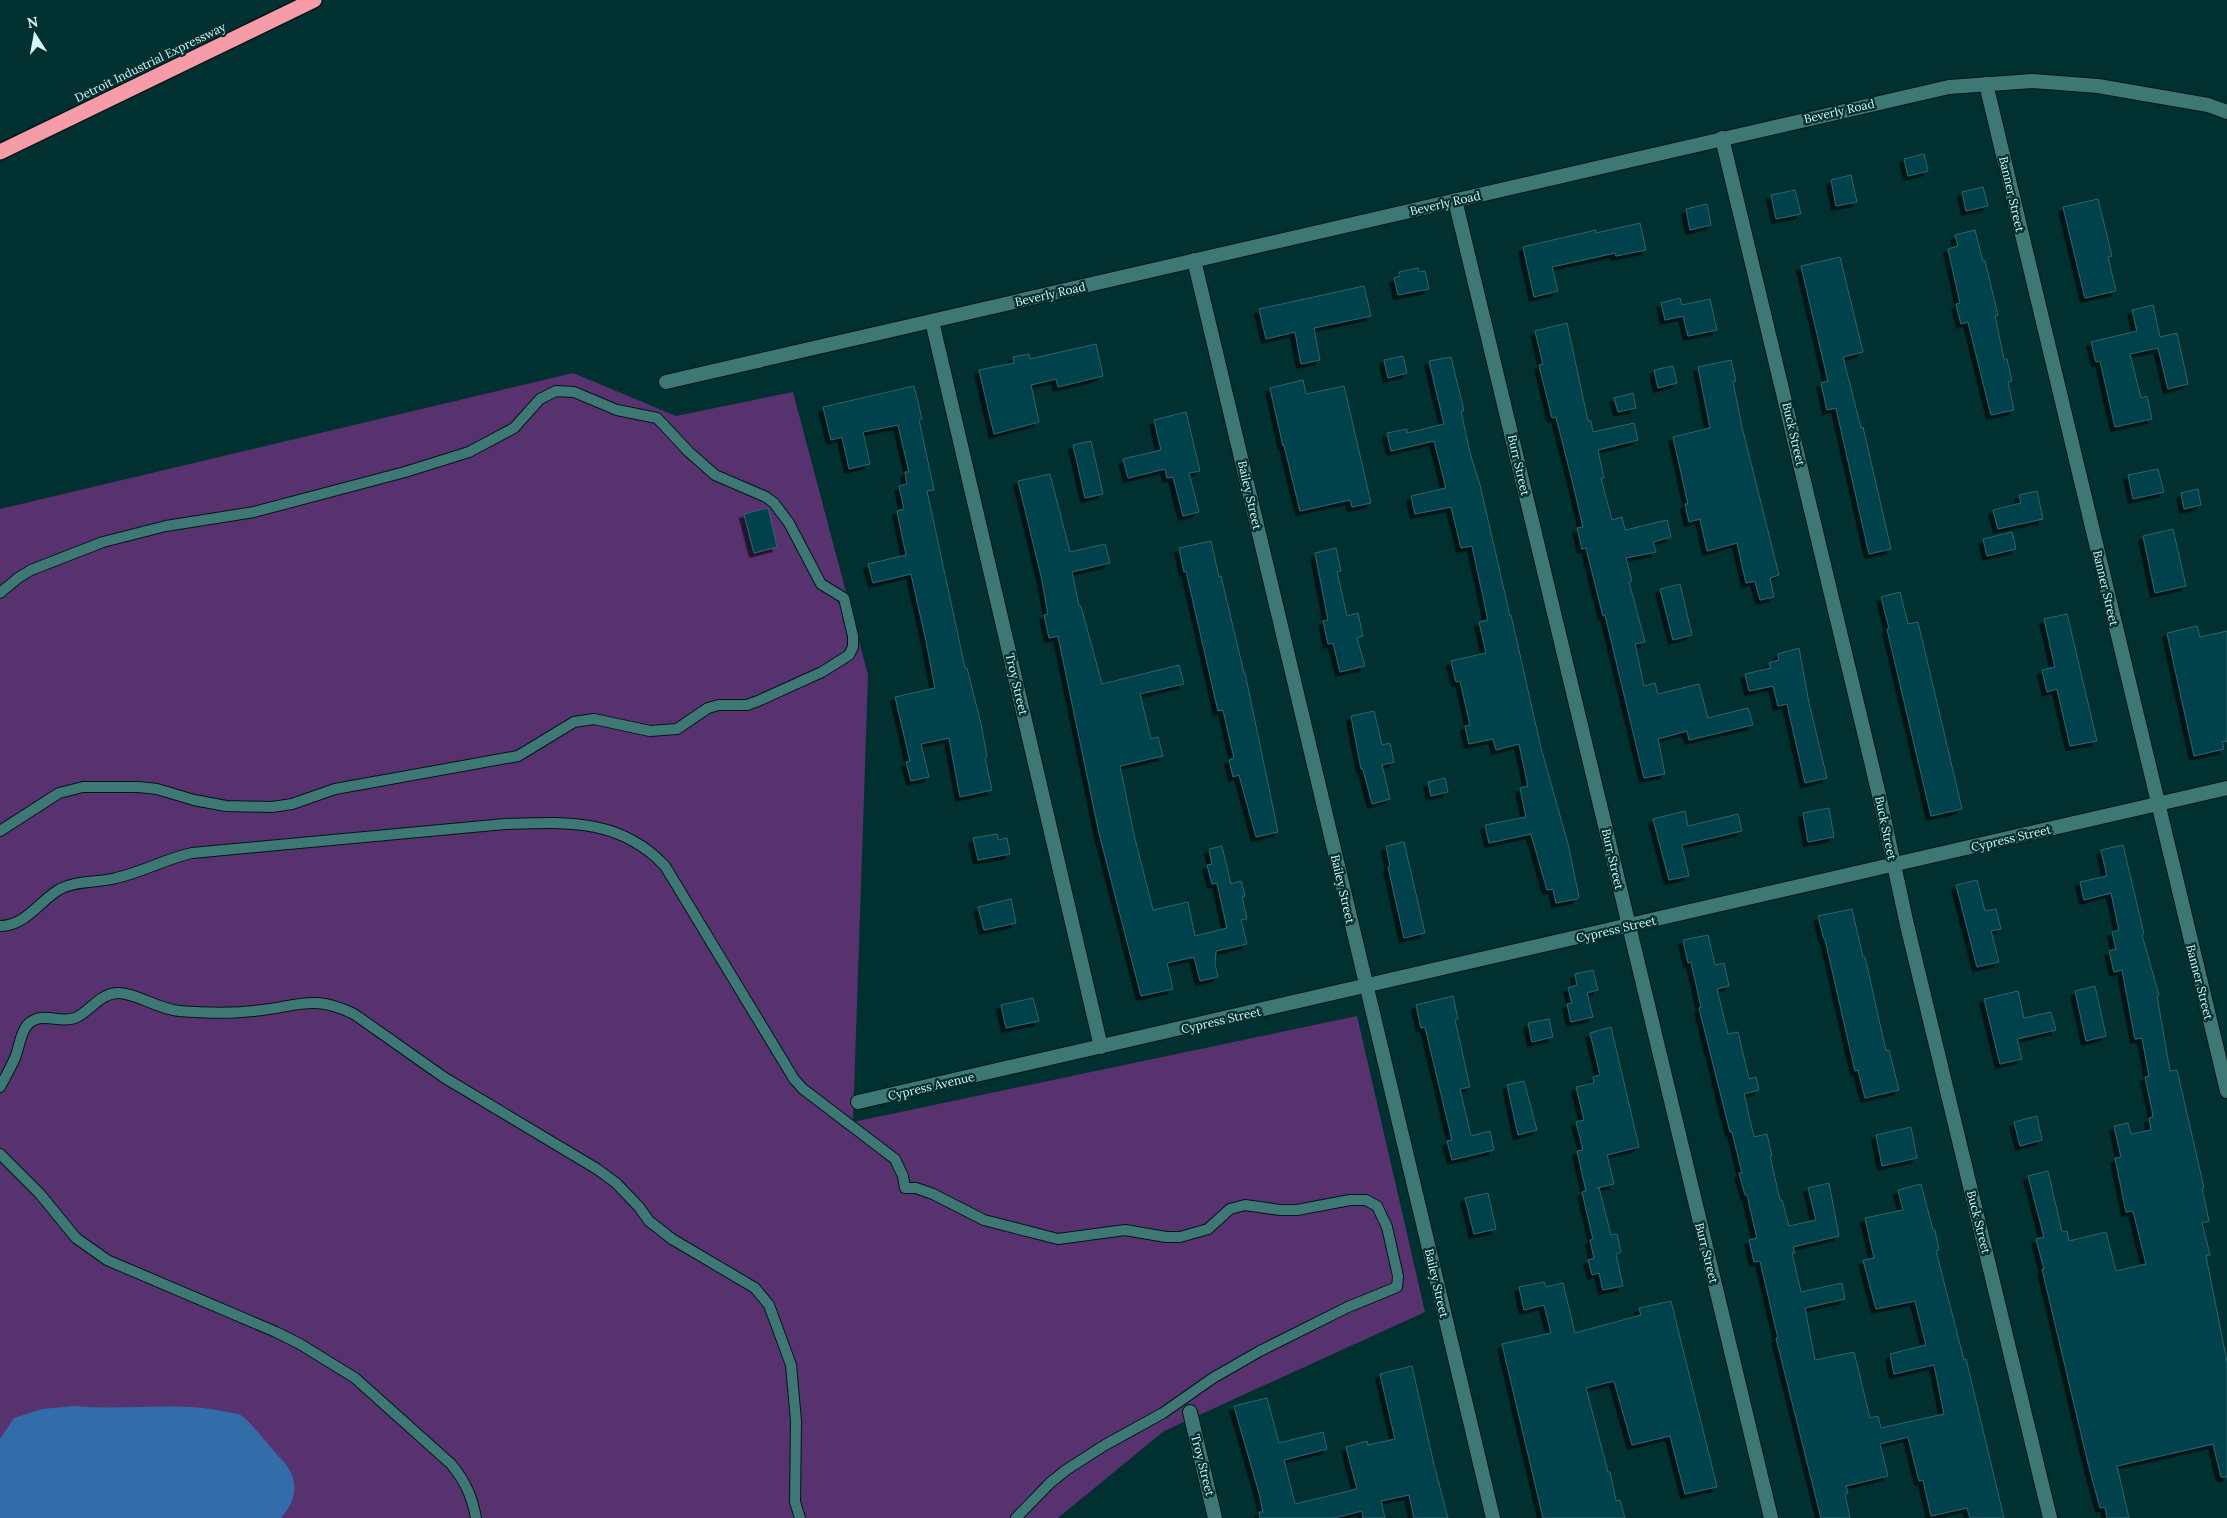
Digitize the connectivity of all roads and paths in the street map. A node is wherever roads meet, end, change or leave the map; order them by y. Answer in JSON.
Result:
{"nodes":[{"id":1,"x":314,"y":0,"type":"edge"},
{"id":2,"x":1986,"y":84,"type":"junction"},
{"id":3,"x":2227,"y":112,"type":"edge"},
{"id":4,"x":1722,"y":138,"type":"junction"},
{"id":5,"x":0,"y":152,"type":"edge"},
{"id":6,"x":1455,"y":200,"type":"junction"},
{"id":7,"x":1194,"y":260,"type":"junction"},
{"id":8,"x":932,"y":321,"type":"junction"},
{"id":9,"x":666,"y":382,"type":"dead end"},
{"id":10,"x":0,"y":592,"type":"edge"},
{"id":11,"x":2227,"y":788,"type":"edge"},
{"id":12,"x":2158,"y":804,"type":"junction"},
{"id":13,"x":0,"y":831,"type":"edge"},
{"id":14,"x":1894,"y":865,"type":"junction"},
{"id":15,"x":0,"y":926,"type":"edge"},
{"id":16,"x":1629,"y":926,"type":"junction"},
{"id":17,"x":1366,"y":987,"type":"junction"},
{"id":18,"x":1101,"y":1047,"type":"junction"},
{"id":19,"x":1004,"y":1069,"type":"joint"},
{"id":20,"x":0,"y":1087,"type":"edge"},
{"id":21,"x":2227,"y":1091,"type":"edge"},
{"id":22,"x":858,"y":1102,"type":"dead end"},
{"id":23,"x":0,"y":1154,"type":"edge"},
{"id":24,"x":1190,"y":1412,"type":"dead end"},
{"id":25,"x":476,"y":1518,"type":"edge"},
{"id":26,"x":800,"y":1518,"type":"edge"},
{"id":27,"x":1016,"y":1518,"type":"edge"},
{"id":28,"x":1216,"y":1518,"type":"edge"},
{"id":29,"x":1493,"y":1518,"type":"edge"},
{"id":30,"x":1771,"y":1518,"type":"edge"},
{"id":31,"x":2050,"y":1518,"type":"edge"}],
"edges":[{"from":1,"to":5,"type":"highway","name":"Detroit Industrial Expressway"},
{"from":2,"to":3,"type":"street","name":"Beverly Road"},
{"from":2,"to":4,"type":"street","name":"Beverly Road"},
{"from":2,"to":12,"type":"street","name":"Banner Street"},
{"from":4,"to":6,"type":"street","name":"Beverly Road"},
{"from":4,"to":14,"type":"street","name":"Buck Street"},
{"from":6,"to":7,"type":"street","name":"Beverly Road"},
{"from":6,"to":16,"type":"street","name":"Burr Street"},
{"from":7,"to":8,"type":"street","name":"Beverly Road"},
{"from":7,"to":17,"type":"street","name":"Bailey Street"},
{"from":8,"to":9,"type":"street","name":"Beverly Road"},
{"from":8,"to":18,"type":"street","name":"Troy Street"},
{"from":10,"to":13,"type":"lane"},
{"from":11,"to":12,"type":"street","name":"Cypress Street"},
{"from":12,"to":14,"type":"street","name":"Cypress Street"},
{"from":12,"to":21,"type":"street","name":"Banner Street"},
{"from":14,"to":16,"type":"street","name":"Cypress Street"},
{"from":14,"to":31,"type":"street","name":"Buck Street"},
{"from":15,"to":27,"type":"lane"},
{"from":16,"to":17,"type":"street","name":"Cypress Street"},
{"from":16,"to":30,"type":"street","name":"Burr Street"},
{"from":17,"to":18,"type":"street","name":"Cypress Street"},
{"from":17,"to":29,"type":"street","name":"Bailey Street"},
{"from":18,"to":19,"type":"street","name":"Cypress Street"},
{"from":19,"to":22,"type":"street","name":"Cypress Avenue"},
{"from":20,"to":26,"type":"lane"},
{"from":23,"to":25,"type":"lane"},
{"from":24,"to":28,"type":"street","name":"Troy Street"}]}
